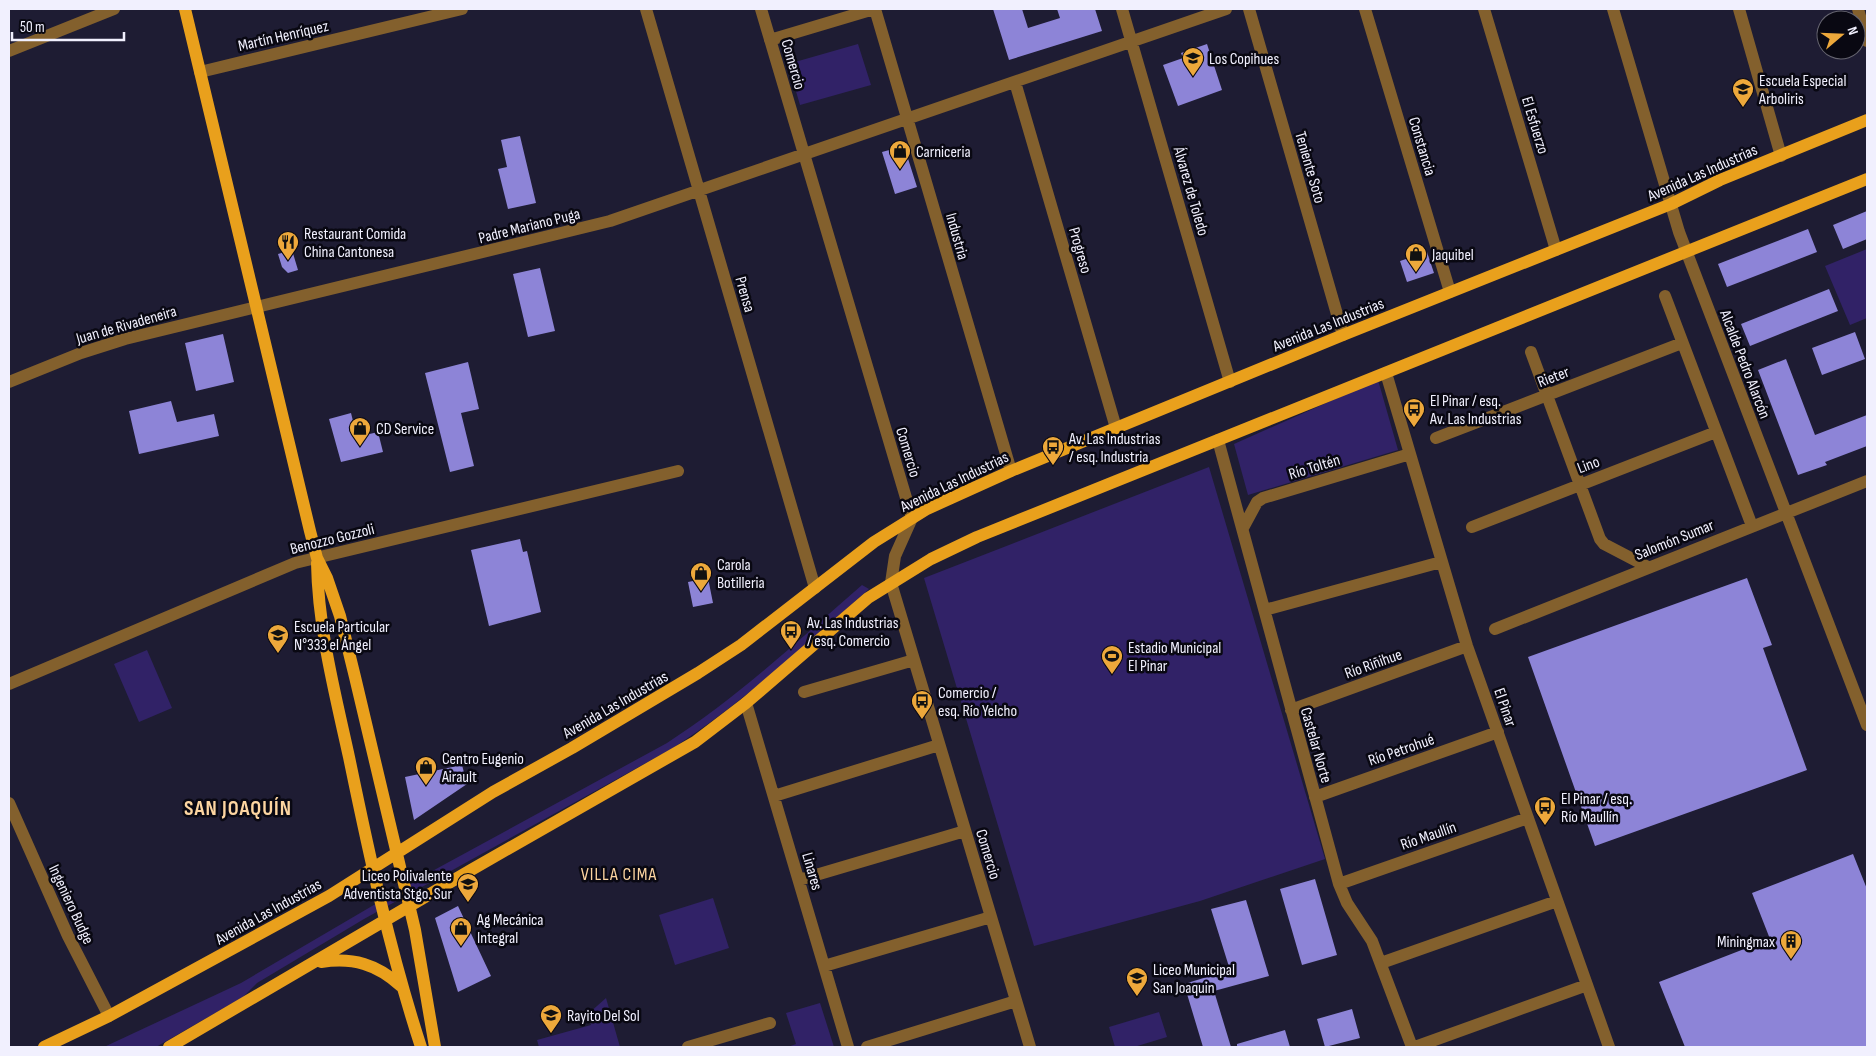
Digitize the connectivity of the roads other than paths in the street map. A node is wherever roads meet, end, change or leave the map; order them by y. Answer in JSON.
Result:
{"nodes":[{"id":1,"x":114,"y":9,"type":"edge"},
{"id":2,"x":185,"y":9,"type":"edge"},
{"id":3,"x":462,"y":9,"type":"edge"},
{"id":4,"x":646,"y":9,"type":"edge"},
{"id":5,"x":760,"y":9,"type":"edge"},
{"id":6,"x":875,"y":9,"type":"edge"},
{"id":7,"x":1122,"y":9,"type":"edge"},
{"id":8,"x":1226,"y":9,"type":"edge"},
{"id":9,"x":1248,"y":9,"type":"edge"},
{"id":10,"x":1365,"y":9,"type":"edge"},
{"id":11,"x":1484,"y":9,"type":"edge"},
{"id":12,"x":1613,"y":9,"type":"edge"},
{"id":13,"x":1739,"y":9,"type":"edge"},
{"id":14,"x":770,"y":40,"type":"junction"},
{"id":15,"x":1131,"y":41,"type":"junction"},
{"id":16,"x":9,"y":51,"type":"edge"},
{"id":17,"x":200,"y":72,"type":"junction"},
{"id":18,"x":1015,"y":82,"type":"junction"},
{"id":19,"x":907,"y":119,"type":"junction"},
{"id":20,"x":1867,"y":120,"type":"edge"},
{"id":21,"x":803,"y":155,"type":"junction"},
{"id":22,"x":1780,"y":156,"type":"junction"},
{"id":23,"x":1867,"y":179,"type":"edge"},
{"id":24,"x":699,"y":191,"type":"junction"},
{"id":25,"x":1671,"y":204,"type":"junction"},
{"id":26,"x":1556,"y":250,"type":"junction"},
{"id":27,"x":1686,"y":251,"type":"junction"},
{"id":28,"x":1450,"y":292,"type":"junction"},
{"id":29,"x":1665,"y":296,"type":"dead end"},
{"id":30,"x":256,"y":306,"type":"junction"},
{"id":31,"x":1344,"y":335,"type":"junction"},
{"id":32,"x":1682,"y":344,"type":"junction"},
{"id":33,"x":1530,"y":352,"type":"dead end"},
{"id":34,"x":1386,"y":373,"type":"junction"},
{"id":35,"x":9,"y":382,"type":"edge"},
{"id":36,"x":1230,"y":382,"type":"junction"},
{"id":37,"x":1547,"y":396,"type":"junction"},
{"id":38,"x":1116,"y":428,"type":"junction"},
{"id":39,"x":1716,"y":432,"type":"junction"},
{"id":40,"x":1436,"y":438,"type":"dead end"},
{"id":41,"x":1218,"y":440,"type":"junction"},
{"id":42,"x":1410,"y":454,"type":"junction"},
{"id":43,"x":678,"y":471,"type":"dead end"},
{"id":44,"x":1011,"y":471,"type":"junction"},
{"id":45,"x":1867,"y":481,"type":"edge"},
{"id":46,"x":1580,"y":485,"type":"junction"},
{"id":47,"x":1786,"y":512,"type":"junction"},
{"id":48,"x":912,"y":518,"type":"junction"},
{"id":49,"x":1752,"y":526,"type":"junction"},
{"id":50,"x":1472,"y":527,"type":"dead end"},
{"id":51,"x":1243,"y":528,"type":"junction"},
{"id":52,"x":317,"y":558,"type":"junction"},
{"id":53,"x":1441,"y":562,"type":"junction"},
{"id":54,"x":1648,"y":567,"type":"junction"},
{"id":55,"x":891,"y":583,"type":"junction"},
{"id":56,"x":815,"y":588,"type":"junction"},
{"id":57,"x":1266,"y":610,"type":"junction"},
{"id":58,"x":1494,"y":629,"type":"dead end"},
{"id":59,"x":1467,"y":646,"type":"junction"},
{"id":60,"x":914,"y":660,"type":"junction"},
{"id":61,"x":9,"y":684,"type":"edge"},
{"id":62,"x":804,"y":692,"type":"dead end"},
{"id":63,"x":746,"y":704,"type":"junction"},
{"id":64,"x":1291,"y":710,"type":"junction"},
{"id":65,"x":1867,"y":725,"type":"edge"},
{"id":66,"x":1498,"y":732,"type":"junction"},
{"id":67,"x":939,"y":745,"type":"junction"},
{"id":68,"x":774,"y":796,"type":"junction"},
{"id":69,"x":1315,"y":796,"type":"junction"},
{"id":70,"x":9,"y":803,"type":"edge"},
{"id":71,"x":1528,"y":818,"type":"junction"},
{"id":72,"x":965,"y":831,"type":"junction"},
{"id":73,"x":397,"y":853,"type":"junction"},
{"id":74,"x":374,"y":869,"type":"junction"},
{"id":75,"x":799,"y":880,"type":"junction"},
{"id":76,"x":1339,"y":884,"type":"junction"},
{"id":77,"x":1557,"y":901,"type":"junction"},
{"id":78,"x":410,"y":906,"type":"junction"},
{"id":79,"x":991,"y":917,"type":"junction"},
{"id":80,"x":385,"y":920,"type":"junction"},
{"id":81,"x":316,"y":962,"type":"junction"},
{"id":82,"x":1382,"y":964,"type":"junction"},
{"id":83,"x":824,"y":966,"type":"junction"},
{"id":84,"x":401,"y":986,"type":"junction"},
{"id":85,"x":1587,"y":986,"type":"junction"},
{"id":86,"x":1016,"y":1001,"type":"junction"},
{"id":87,"x":109,"y":1016,"type":"junction"},
{"id":88,"x":770,"y":1023,"type":"dead end"},
{"id":89,"x":44,"y":1047,"type":"edge"},
{"id":90,"x":169,"y":1047,"type":"edge"},
{"id":91,"x":421,"y":1047,"type":"edge"},
{"id":92,"x":435,"y":1047,"type":"edge"},
{"id":93,"x":688,"y":1047,"type":"edge"},
{"id":94,"x":848,"y":1047,"type":"edge"},
{"id":95,"x":867,"y":1047,"type":"edge"},
{"id":96,"x":1030,"y":1047,"type":"edge"},
{"id":97,"x":1413,"y":1047,"type":"edge"},
{"id":98,"x":1609,"y":1047,"type":"edge"}],
"edges":[{"from":1,"to":16,"type":"street"},
{"from":2,"to":17,"type":"main road"},
{"from":3,"to":17,"type":"street","name":"Martín Henríquez"},
{"from":4,"to":24,"type":"street","name":"Prensa"},
{"from":5,"to":14,"type":"street","name":"Comercio"},
{"from":6,"to":14,"type":"street"},
{"from":6,"to":19,"type":"street","name":"Industria"},
{"from":7,"to":15,"type":"street","name":"Álvarez de Toledo"},
{"from":8,"to":15,"type":"street"},
{"from":9,"to":31,"type":"street","name":"Teniente Soto"},
{"from":10,"to":28,"type":"street","name":"Constancia"},
{"from":11,"to":26,"type":"street","name":"El Esfuerzo"},
{"from":12,"to":25,"type":"street","name":"Alcalde Pedro Alarcón"},
{"from":13,"to":22,"type":"street"},
{"from":14,"to":21,"type":"street","name":"Comercio"},
{"from":15,"to":18,"type":"street"},
{"from":15,"to":36,"type":"street","name":"Álvarez de Toledo"},
{"from":17,"to":30,"type":"main road"},
{"from":18,"to":19,"type":"street"},
{"from":18,"to":38,"type":"street","name":"Progreso"},
{"from":19,"to":21,"type":"street"},
{"from":19,"to":44,"type":"street","name":"Industria"},
{"from":20,"to":22,"type":"main road","name":"Avenida Las Industrias"},
{"from":21,"to":24,"type":"street","name":"Padre Mariano Puga"},
{"from":21,"to":48,"type":"street","name":"Comercio"},
{"from":22,"to":25,"type":"main road","name":"Avenida Las Industrias"},
{"from":23,"to":27,"type":"main road"},
{"from":24,"to":30,"type":"street","name":"Padre Mariano Puga"},
{"from":24,"to":56,"type":"street","name":"Prensa"},
{"from":25,"to":26,"type":"main road","name":"Avenida Las Industrias"},
{"from":25,"to":27,"type":"street","name":"Alcalde Pedro Alarcón"},
{"from":26,"to":28,"type":"main road","name":"Avenida Las Industrias"},
{"from":27,"to":34,"type":"main road"},
{"from":27,"to":47,"type":"street","name":"Alcalde Pedro Alarcón"},
{"from":28,"to":31,"type":"main road","name":"Avenida Las Industrias"},
{"from":29,"to":32,"type":"street"},
{"from":30,"to":35,"type":"street","name":"Juan de Rivadeneira"},
{"from":30,"to":52,"type":"main road"},
{"from":31,"to":36,"type":"main road","name":"Avenida Las Industrias"},
{"from":32,"to":37,"type":"street","name":"Rieter"},
{"from":32,"to":39,"type":"street"},
{"from":33,"to":37,"type":"street"},
{"from":34,"to":41,"type":"main road"},
{"from":34,"to":42,"type":"street","name":"El Pinar"},
{"from":36,"to":38,"type":"main road","name":"Avenida Las Industrias"},
{"from":37,"to":40,"type":"street","name":"Rieter"},
{"from":37,"to":46,"type":"street"},
{"from":38,"to":44,"type":"main road","name":"Avenida Las Industrias"},
{"from":39,"to":46,"type":"street","name":"Lino"},
{"from":39,"to":49,"type":"street"},
{"from":41,"to":51,"type":"street","name":"Castelar Norte"},
{"from":41,"to":55,"type":"main road"},
{"from":42,"to":51,"type":"street","name":"Río Toltén"},
{"from":42,"to":53,"type":"street","name":"El Pinar"},
{"from":43,"to":52,"type":"street","name":"Benozzo Gozzoli"},
{"from":44,"to":48,"type":"main road","name":"Avenida Las Industrias"},
{"from":45,"to":47,"type":"street","name":"Salomón Sumar"},
{"from":46,"to":50,"type":"street","name":"Lino"},
{"from":46,"to":54,"type":"street"},
{"from":47,"to":49,"type":"street","name":"Salomón Sumar"},
{"from":47,"to":65,"type":"street","name":"Alcalde Pedro Alarcón"},
{"from":48,"to":55,"type":"street","name":"Comercio"},
{"from":48,"to":56,"type":"main road","name":"Avenida Las Industrias"},
{"from":49,"to":54,"type":"street","name":"Salomón Sumar"},
{"from":51,"to":57,"type":"street","name":"Castelar Norte"},
{"from":52,"to":61,"type":"street","name":"Benozzo Gozzoli"},
{"from":52,"to":73,"type":"main road"},
{"from":52,"to":74,"type":"main road"},
{"from":53,"to":57,"type":"street"},
{"from":53,"to":59,"type":"street","name":"El Pinar"},
{"from":54,"to":58,"type":"street","name":"Salomón Sumar"},
{"from":55,"to":60,"type":"street","name":"Comercio"},
{"from":55,"to":63,"type":"main road"},
{"from":56,"to":73,"type":"main road","name":"Avenida Las Industrias"},
{"from":57,"to":64,"type":"street","name":"Castelar Norte"},
{"from":59,"to":64,"type":"street","name":"Río Riñihue"},
{"from":59,"to":66,"type":"street","name":"El Pinar"},
{"from":60,"to":62,"type":"street"},
{"from":60,"to":67,"type":"street","name":"Comercio"},
{"from":63,"to":68,"type":"street","name":"Linares"},
{"from":63,"to":78,"type":"main road"},
{"from":64,"to":69,"type":"street","name":"Castelar Norte"},
{"from":66,"to":69,"type":"street","name":"Río Petrohué"},
{"from":66,"to":71,"type":"street","name":"El Pinar"},
{"from":67,"to":68,"type":"street"},
{"from":67,"to":72,"type":"street","name":"Comercio"},
{"from":68,"to":75,"type":"street","name":"Linares"},
{"from":69,"to":76,"type":"street","name":"Castelar Norte"},
{"from":70,"to":87,"type":"street","name":"Ingeniero Budge"},
{"from":71,"to":76,"type":"street","name":"Río Maullín"},
{"from":71,"to":77,"type":"street","name":"El Pinar"},
{"from":72,"to":75,"type":"street"},
{"from":72,"to":79,"type":"street","name":"Comercio"},
{"from":73,"to":74,"type":"main road","name":"Avenida Las Industrias"},
{"from":73,"to":78,"type":"main road"},
{"from":74,"to":80,"type":"main road"},
{"from":74,"to":87,"type":"main road","name":"Avenida Las Industrias"},
{"from":75,"to":83,"type":"street","name":"Linares"},
{"from":76,"to":82,"type":"street","name":"Castelar Norte"},
{"from":77,"to":82,"type":"street"},
{"from":77,"to":85,"type":"street","name":"El Pinar"},
{"from":78,"to":80,"type":"main road"},
{"from":78,"to":92,"type":"main road"},
{"from":79,"to":83,"type":"street"},
{"from":79,"to":86,"type":"street","name":"Comercio"},
{"from":80,"to":81,"type":"main road"},
{"from":80,"to":84,"type":"main road"},
{"from":81,"to":84,"type":"main road"},
{"from":81,"to":90,"type":"main road"},
{"from":82,"to":97,"type":"street","name":"Castelar Norte"},
{"from":83,"to":94,"type":"street","name":"Linares"},
{"from":84,"to":91,"type":"main road"},
{"from":85,"to":97,"type":"street"},
{"from":85,"to":98,"type":"street","name":"El Pinar"},
{"from":86,"to":95,"type":"street"},
{"from":86,"to":96,"type":"street","name":"Comercio"},
{"from":87,"to":89,"type":"main road","name":"Avenida Las Industrias"},
{"from":88,"to":93,"type":"street"}]}
